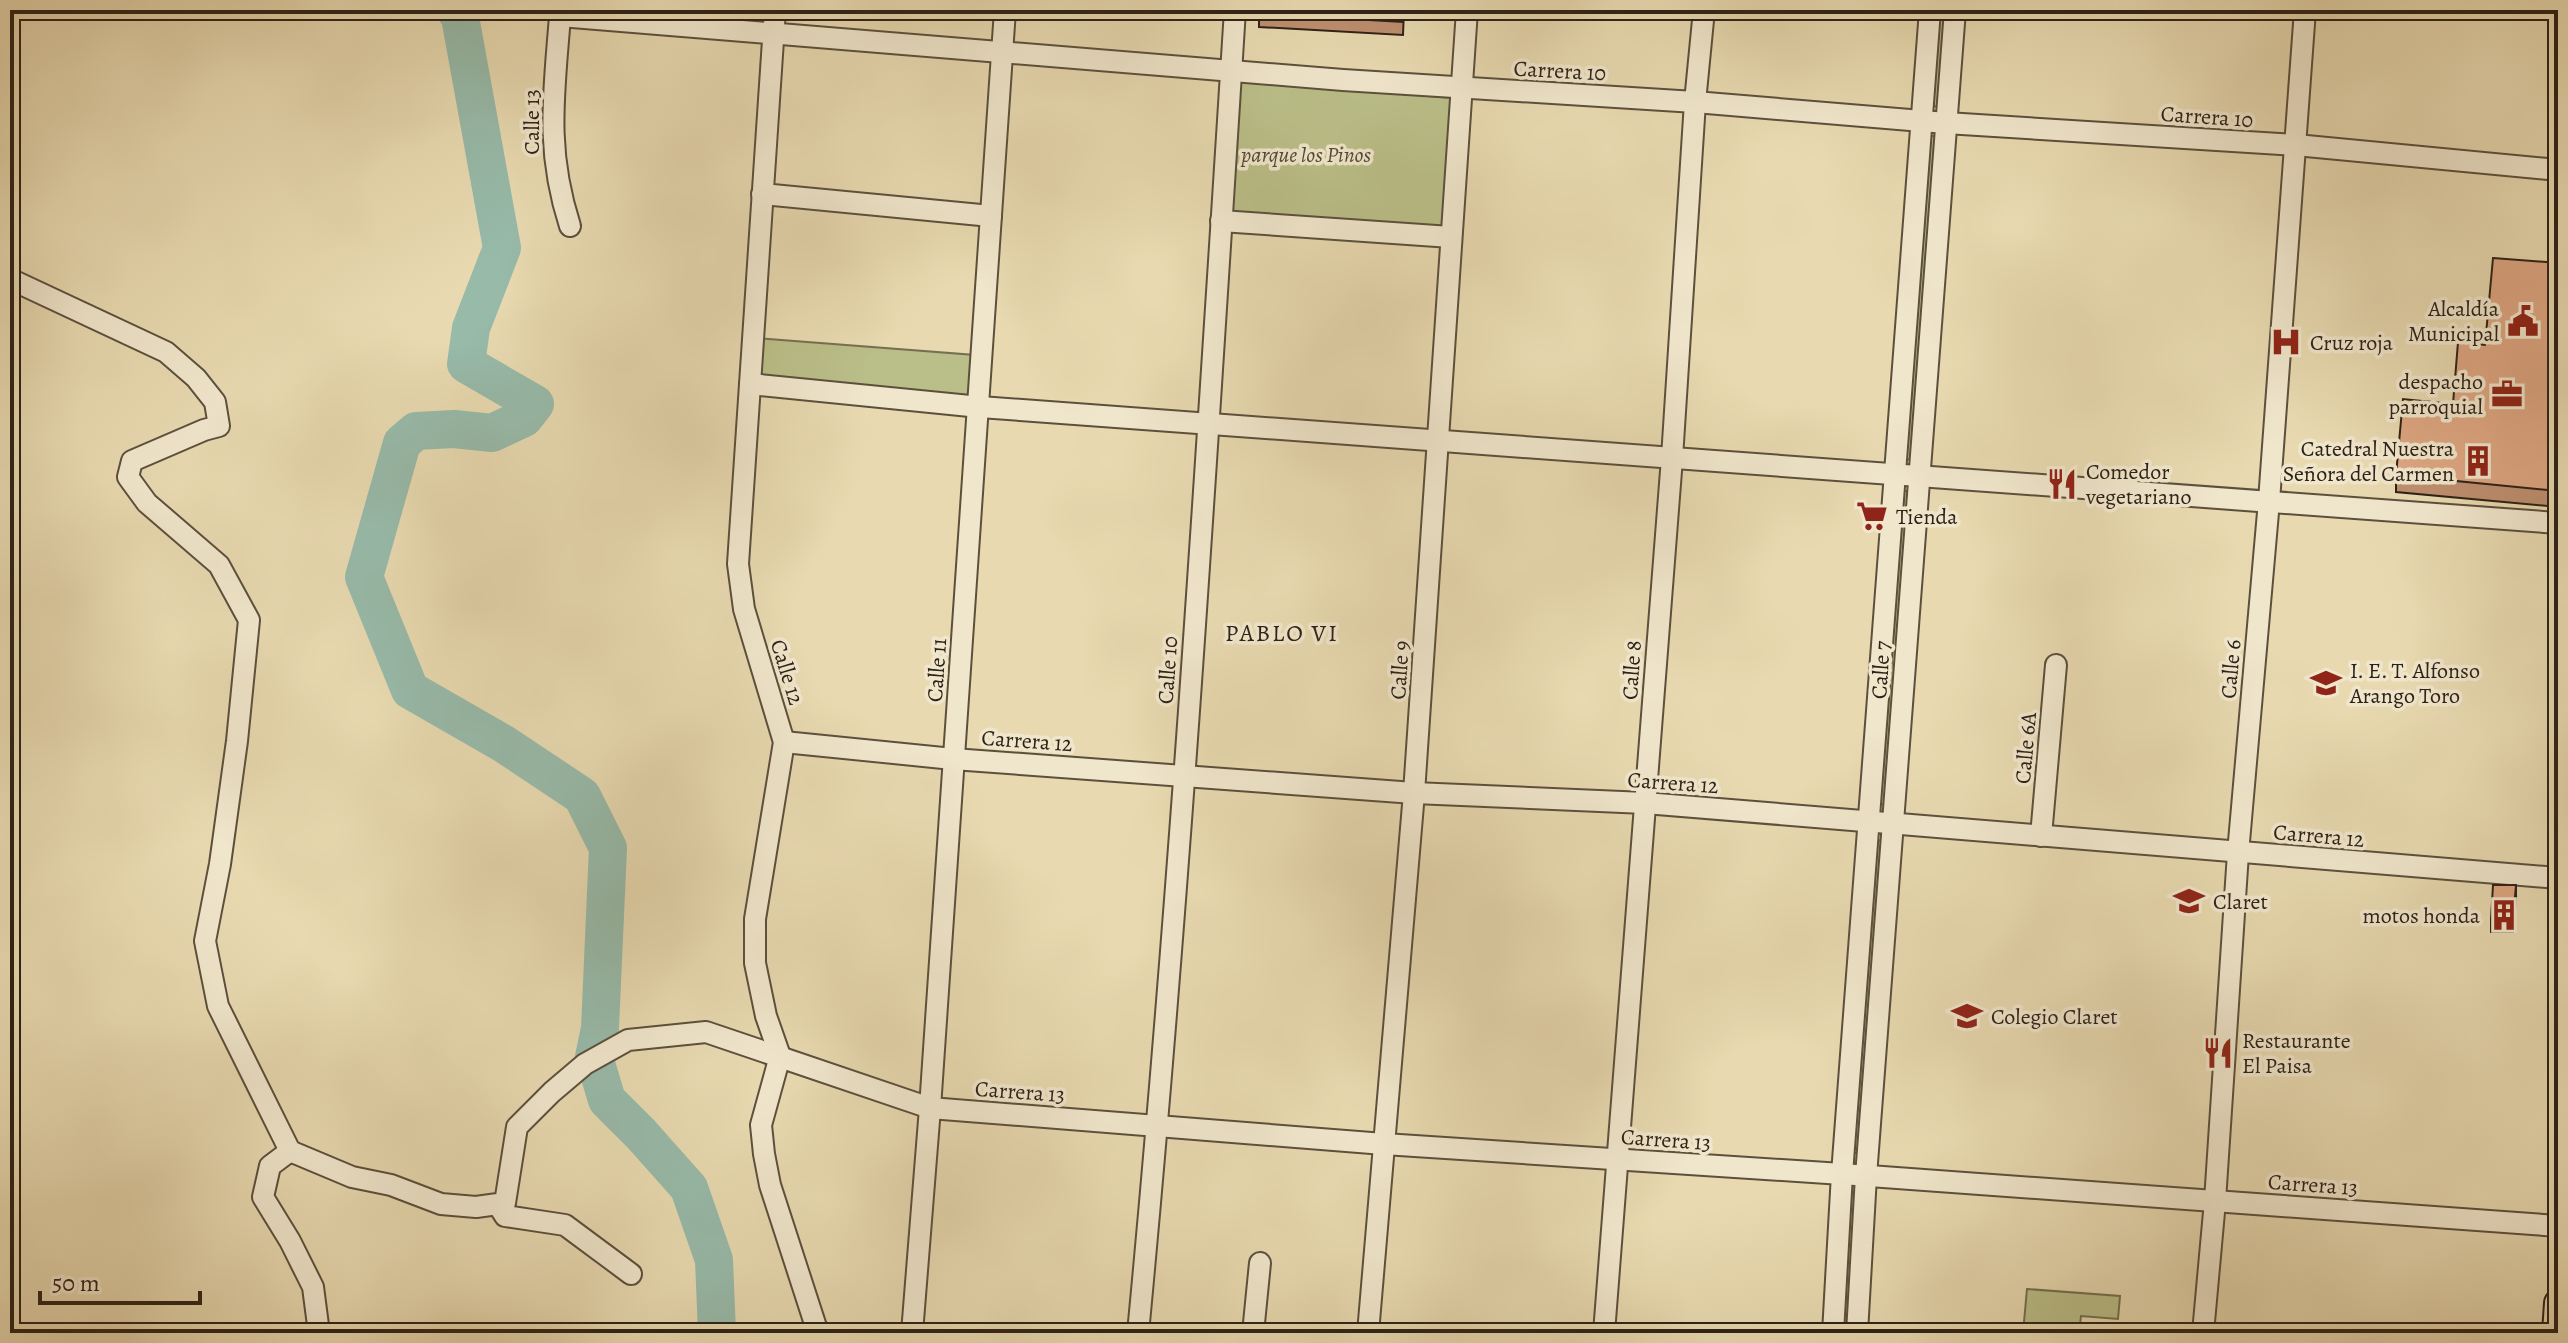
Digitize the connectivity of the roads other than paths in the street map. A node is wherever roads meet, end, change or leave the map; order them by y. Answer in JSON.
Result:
{"nodes":[{"id":1,"x":775,"y":10,"type":"edge"},
{"id":2,"x":1005,"y":10,"type":"edge"},
{"id":3,"x":1235,"y":10,"type":"edge"},
{"id":4,"x":1467,"y":10,"type":"edge"},
{"id":5,"x":1704,"y":10,"type":"edge"},
{"id":6,"x":1930,"y":10,"type":"edge"},
{"id":7,"x":1955,"y":10,"type":"edge"},
{"id":8,"x":2305,"y":10,"type":"edge"},
{"id":9,"x":556,"y":13,"type":"edge"},
{"id":10,"x":773,"y":34,"type":"junction"},
{"id":11,"x":1002,"y":51,"type":"junction"},
{"id":12,"x":1231,"y":70,"type":"junction"},
{"id":13,"x":1460,"y":88,"type":"junction"},
{"id":14,"x":1695,"y":102,"type":"junction"},
{"id":15,"x":1922,"y":120,"type":"junction"},
{"id":16,"x":1946,"y":123,"type":"junction"},
{"id":17,"x":2296,"y":145,"type":"junction"},
{"id":18,"x":2558,"y":170,"type":"edge"},
{"id":19,"x":762,"y":194,"type":"junction"},
{"id":20,"x":991,"y":216,"type":"junction"},
{"id":21,"x":1221,"y":221,"type":"junction"},
{"id":22,"x":570,"y":226,"type":"dead end"},
{"id":23,"x":1451,"y":237,"type":"junction"},
{"id":24,"x":10,"y":279,"type":"edge"},
{"id":25,"x":750,"y":384,"type":"junction"},
{"id":26,"x":980,"y":407,"type":"junction"},
{"id":27,"x":1208,"y":424,"type":"junction"},
{"id":28,"x":1440,"y":441,"type":"junction"},
{"id":29,"x":1672,"y":458,"type":"junction"},
{"id":30,"x":1896,"y":476,"type":"junction"},
{"id":31,"x":1919,"y":477,"type":"junction"},
{"id":32,"x":2269,"y":501,"type":"junction"},
{"id":33,"x":2558,"y":523,"type":"edge"},
{"id":34,"x":2056,"y":665,"type":"dead end"},
{"id":35,"x":784,"y":742,"type":"junction"},
{"id":36,"x":953,"y":759,"type":"junction"},
{"id":37,"x":1184,"y":777,"type":"junction"},
{"id":38,"x":1414,"y":793,"type":"junction"},
{"id":39,"x":1645,"y":803,"type":"junction"},
{"id":40,"x":1870,"y":822,"type":"junction"},
{"id":41,"x":1892,"y":825,"type":"junction"},
{"id":42,"x":2041,"y":836,"type":"junction"},
{"id":43,"x":2238,"y":853,"type":"junction"},
{"id":44,"x":2558,"y":878,"type":"edge"},
{"id":45,"x":780,"y":1056,"type":"junction"},
{"id":46,"x":930,"y":1108,"type":"junction"},
{"id":47,"x":1158,"y":1126,"type":"junction"},
{"id":48,"x":1384,"y":1144,"type":"junction"},
{"id":49,"x":290,"y":1151,"type":"junction"},
{"id":50,"x":1616,"y":1160,"type":"junction"},
{"id":51,"x":1842,"y":1174,"type":"junction"},
{"id":52,"x":1866,"y":1176,"type":"junction"},
{"id":53,"x":2215,"y":1201,"type":"junction"},
{"id":54,"x":498,"y":1205,"type":"junction"},
{"id":55,"x":2558,"y":1226,"type":"edge"},
{"id":56,"x":1260,"y":1263,"type":"dead end"},
{"id":57,"x":631,"y":1274,"type":"dead end"},
{"id":58,"x":2558,"y":1303,"type":"edge"},
{"id":59,"x":319,"y":1333,"type":"edge"},
{"id":60,"x":818,"y":1333,"type":"edge"},
{"id":61,"x":912,"y":1333,"type":"edge"},
{"id":62,"x":1138,"y":1333,"type":"edge"},
{"id":63,"x":1253,"y":1333,"type":"edge"},
{"id":64,"x":1368,"y":1333,"type":"edge"},
{"id":65,"x":1604,"y":1333,"type":"edge"},
{"id":66,"x":1833,"y":1333,"type":"edge"},
{"id":67,"x":1857,"y":1333,"type":"edge"},
{"id":68,"x":2203,"y":1333,"type":"edge"},
{"id":69,"x":2556,"y":1333,"type":"edge"}],
"edges":[{"from":1,"to":10,"type":"street","name":"Calle 12"},
{"from":2,"to":11,"type":"street","name":"Calle 11"},
{"from":3,"to":12,"type":"street","name":"Calle 10"},
{"from":4,"to":13,"type":"street","name":"Calle 9"},
{"from":5,"to":14,"type":"street","name":"Calle 8"},
{"from":6,"to":15,"type":"street","name":"Calle 7"},
{"from":7,"to":16,"type":"street","name":"Calle 7"},
{"from":8,"to":17,"type":"street","name":"Calle 6"},
{"from":9,"to":10,"type":"street","name":"Carrera 10"},
{"from":9,"to":22,"type":"street","name":"Calle 13"},
{"from":10,"to":11,"type":"street","name":"Carrera 10"},
{"from":10,"to":19,"type":"street","name":"Calle 12"},
{"from":11,"to":12,"type":"street","name":"Carrera 10"},
{"from":11,"to":20,"type":"street","name":"Calle 11"},
{"from":12,"to":13,"type":"street","name":"Carrera 10"},
{"from":12,"to":21,"type":"street","name":"Calle 10"},
{"from":13,"to":14,"type":"street","name":"Carrera 10"},
{"from":13,"to":23,"type":"street","name":"Calle 9"},
{"from":14,"to":15,"type":"street","name":"Carrera 10"},
{"from":14,"to":29,"type":"street","name":"Calle 8"},
{"from":15,"to":16,"type":"street","name":"Carrera 10"},
{"from":15,"to":30,"type":"street","name":"Calle 7"},
{"from":16,"to":17,"type":"street","name":"Carrera 10"},
{"from":16,"to":31,"type":"street","name":"Calle 7"},
{"from":17,"to":18,"type":"street","name":"Carrera 10"},
{"from":17,"to":32,"type":"street","name":"Calle 6"},
{"from":19,"to":20,"type":"street"},
{"from":19,"to":25,"type":"street","name":"Calle 12"},
{"from":20,"to":26,"type":"street","name":"Calle 11"},
{"from":21,"to":23,"type":"street"},
{"from":21,"to":27,"type":"street","name":"Calle 10"},
{"from":23,"to":28,"type":"street","name":"Calle 9"},
{"from":24,"to":49,"type":"street"},
{"from":25,"to":26,"type":"street"},
{"from":25,"to":35,"type":"street","name":"Calle 12"},
{"from":26,"to":27,"type":"street"},
{"from":26,"to":36,"type":"street","name":"Calle 11"},
{"from":27,"to":28,"type":"street"},
{"from":27,"to":37,"type":"street","name":"Calle 10"},
{"from":28,"to":29,"type":"street"},
{"from":28,"to":38,"type":"street","name":"Calle 9"},
{"from":29,"to":30,"type":"street"},
{"from":29,"to":39,"type":"street","name":"Calle 8"},
{"from":30,"to":31,"type":"street"},
{"from":30,"to":40,"type":"street","name":"Calle 7"},
{"from":31,"to":32,"type":"street"},
{"from":31,"to":41,"type":"street","name":"Calle 7"},
{"from":32,"to":33,"type":"street"},
{"from":32,"to":43,"type":"street","name":"Calle 6"},
{"from":34,"to":42,"type":"street","name":"Calle 6A"},
{"from":35,"to":36,"type":"street","name":"Carrera 12"},
{"from":35,"to":45,"type":"street","name":"Calle 12"},
{"from":36,"to":37,"type":"street","name":"Carrera 12"},
{"from":36,"to":46,"type":"street","name":"Calle 11"},
{"from":37,"to":38,"type":"street","name":"Carrera 12"},
{"from":37,"to":47,"type":"street","name":"Calle 10"},
{"from":38,"to":39,"type":"street","name":"Carrera 12"},
{"from":38,"to":48,"type":"street","name":"Calle 9"},
{"from":39,"to":40,"type":"street","name":"Carrera 12"},
{"from":39,"to":50,"type":"street","name":"Calle 8"},
{"from":40,"to":41,"type":"street","name":"Carrera 12"},
{"from":40,"to":51,"type":"street","name":"Calle 7"},
{"from":41,"to":42,"type":"street","name":"Carrera 12"},
{"from":41,"to":52,"type":"street","name":"Calle 7"},
{"from":42,"to":43,"type":"street","name":"Carrera 12"},
{"from":43,"to":44,"type":"street","name":"Carrera 12"},
{"from":43,"to":53,"type":"street","name":"Calle 6"},
{"from":45,"to":46,"type":"street","name":"Carrera 13"},
{"from":45,"to":54,"type":"street","name":"Carrera 13"},
{"from":45,"to":60,"type":"street"},
{"from":46,"to":47,"type":"street","name":"Carrera 13"},
{"from":46,"to":61,"type":"street","name":"Calle 11"},
{"from":47,"to":48,"type":"street","name":"Carrera 13"},
{"from":47,"to":62,"type":"street","name":"Calle 10"},
{"from":48,"to":50,"type":"street","name":"Carrera 13"},
{"from":48,"to":64,"type":"street","name":"Calle 9"},
{"from":49,"to":54,"type":"street"},
{"from":49,"to":59,"type":"street"},
{"from":50,"to":51,"type":"street","name":"Carrera 13"},
{"from":50,"to":65,"type":"street","name":"Calle 8"},
{"from":51,"to":52,"type":"street","name":"Carrera 13"},
{"from":51,"to":66,"type":"street","name":"Calle 7"},
{"from":52,"to":53,"type":"street","name":"Carrera 13"},
{"from":52,"to":67,"type":"street","name":"Calle 7"},
{"from":53,"to":55,"type":"street","name":"Carrera 13"},
{"from":53,"to":68,"type":"street","name":"Calle 6"},
{"from":54,"to":57,"type":"street"},
{"from":56,"to":63,"type":"street"},
{"from":58,"to":69,"type":"main road"}]}
